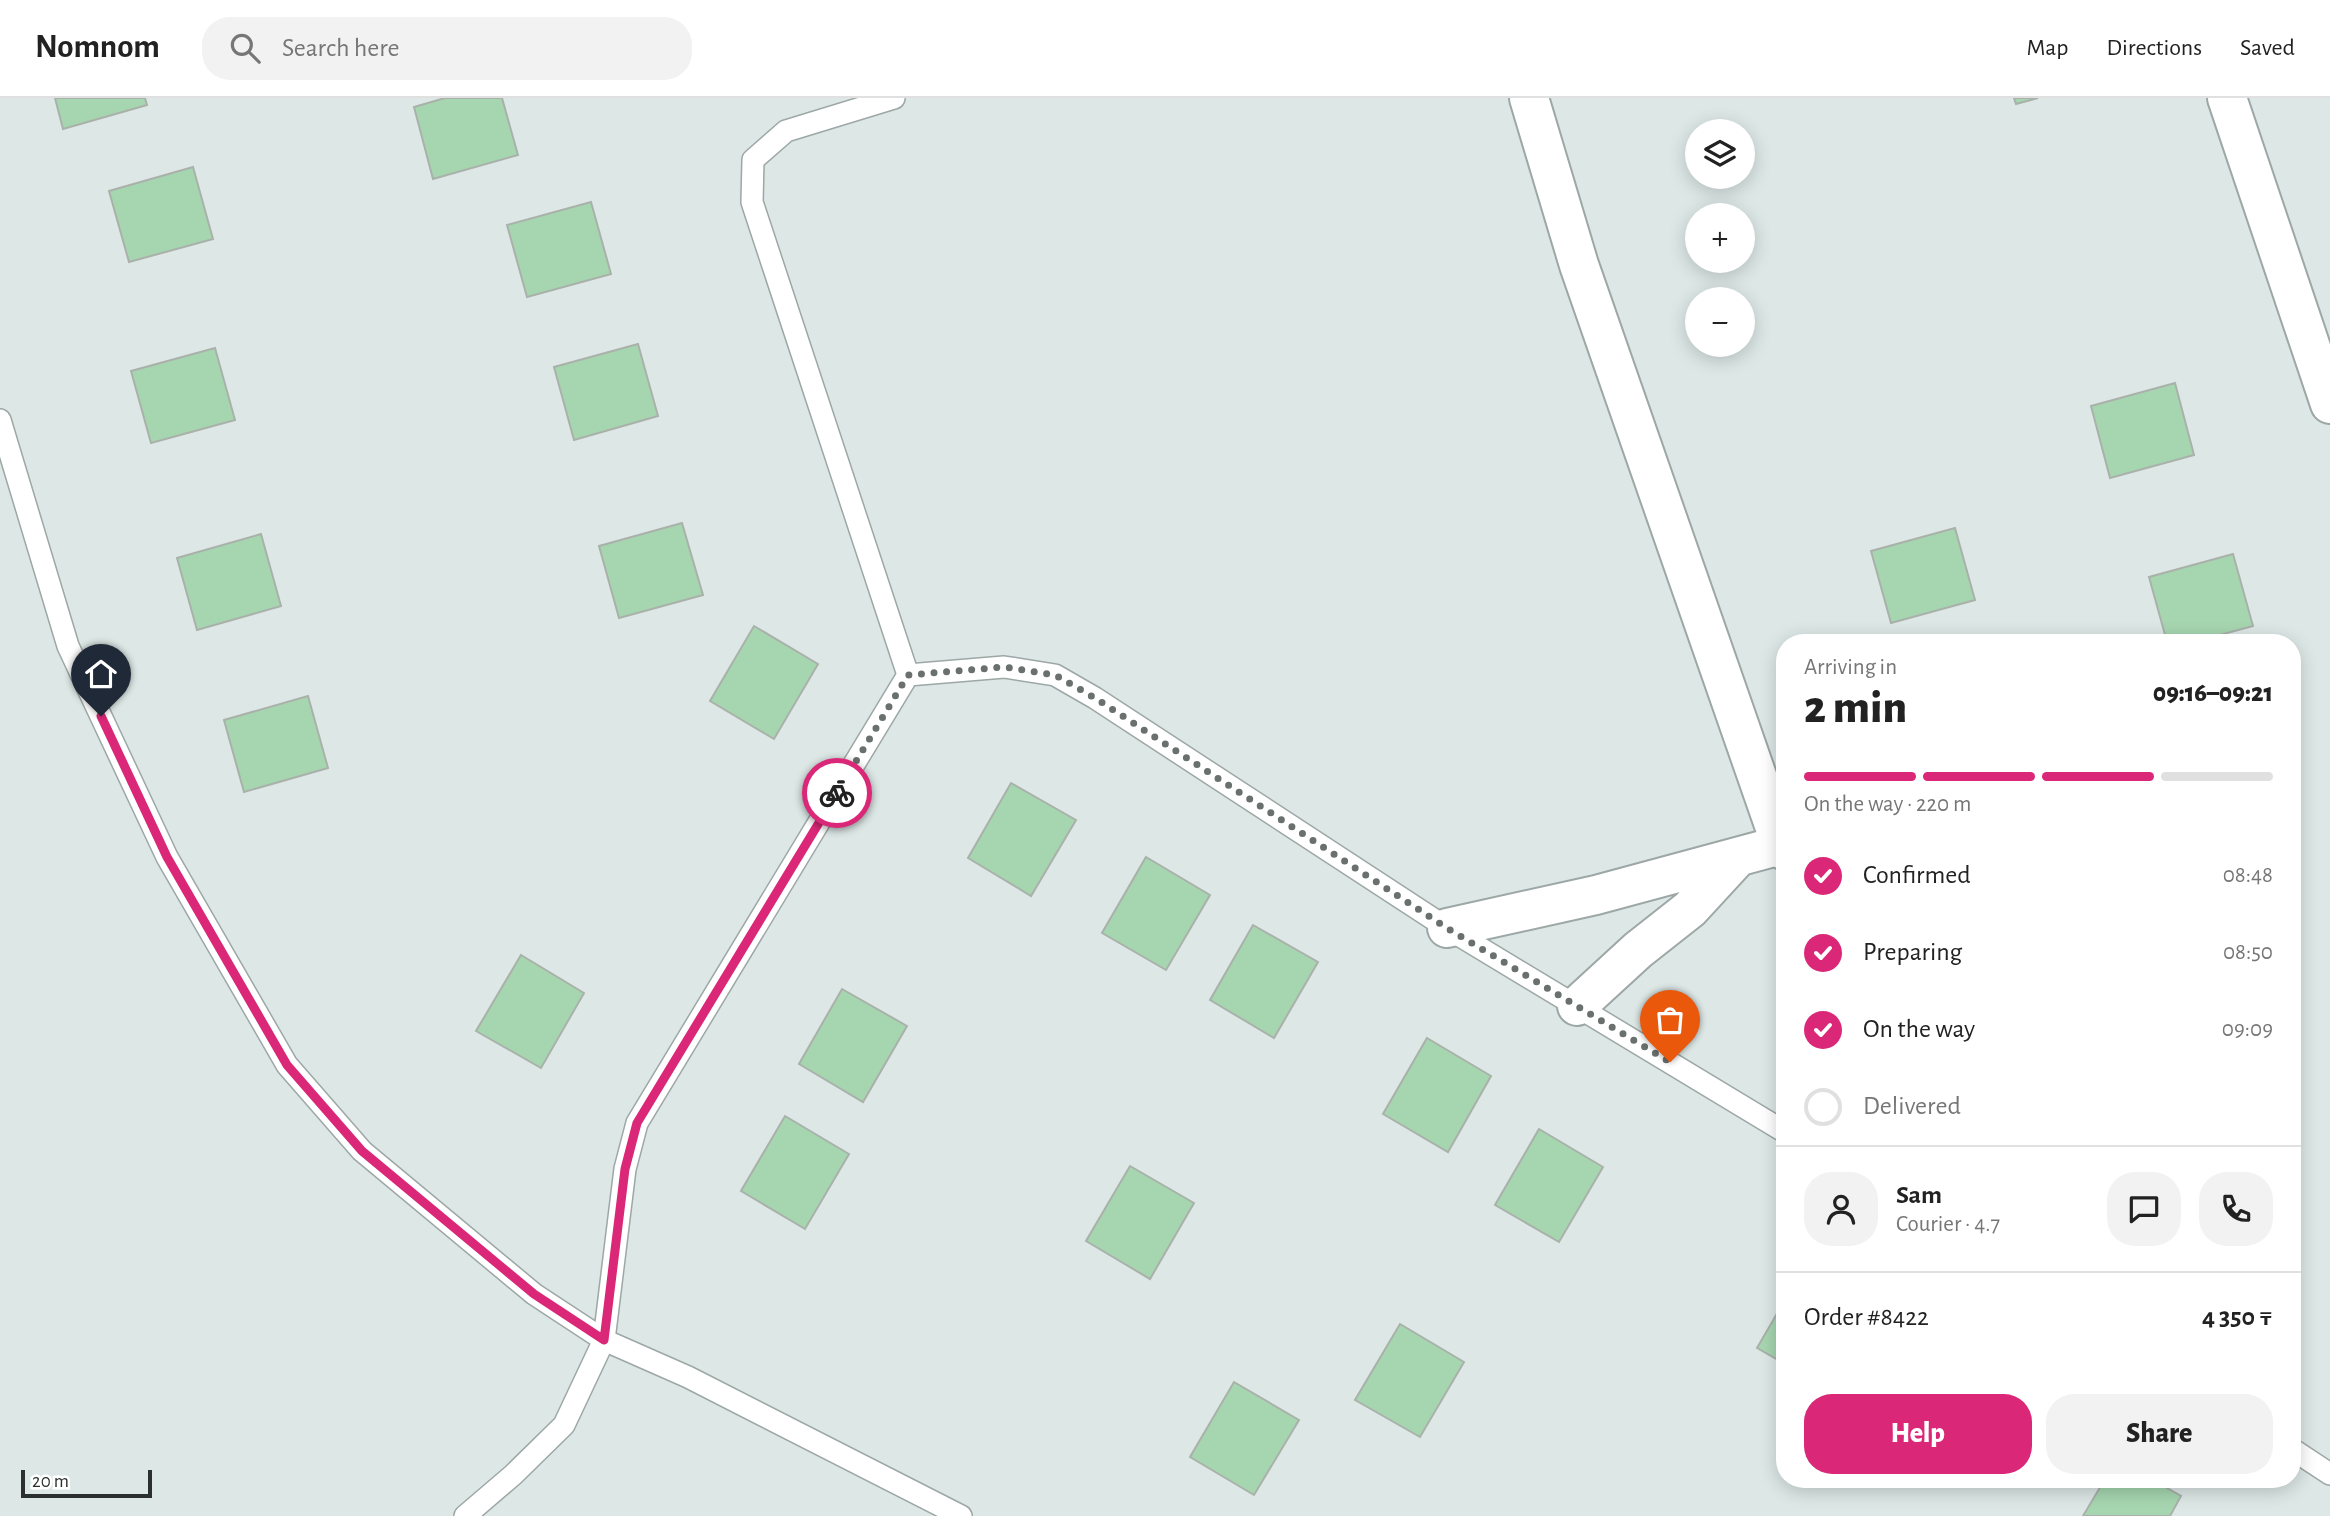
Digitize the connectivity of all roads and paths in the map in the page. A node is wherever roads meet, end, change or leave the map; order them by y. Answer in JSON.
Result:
{"nodes":[{"id":1,"x":894,"y":98,"type":"edge"},
{"id":2,"x":1529,"y":98,"type":"edge"},
{"id":3,"x":2227,"y":98,"type":"edge"},
{"id":4,"x":2330,"y":404,"type":"edge"},
{"id":5,"x":0,"y":420,"type":"edge"},
{"id":6,"x":908,"y":675,"type":"junction"},
{"id":7,"x":1776,"y":828,"type":"edge"},
{"id":8,"x":1776,"y":850,"type":"edge"},
{"id":9,"x":1737,"y":858,"type":"junction"},
{"id":10,"x":1447,"y":928,"type":"junction"},
{"id":11,"x":1577,"y":1006,"type":"junction"},
{"id":12,"x":1776,"y":1127,"type":"edge"},
{"id":13,"x":604,"y":1340,"type":"junction"},
{"id":14,"x":2301,"y":1455,"type":"edge"},
{"id":15,"x":2330,"y":1474,"type":"edge"},
{"id":16,"x":465,"y":1516,"type":"edge"},
{"id":17,"x":961,"y":1516,"type":"edge"}],
"edges":[{"from":1,"to":6,"type":"lane"},
{"from":2,"to":7,"type":"street"},
{"from":3,"to":4,"type":"street"},
{"from":5,"to":13,"type":"lane"},
{"from":6,"to":10,"type":"lane"},
{"from":6,"to":13,"type":"lane"},
{"from":8,"to":9,"type":"street"},
{"from":9,"to":10,"type":"street"},
{"from":9,"to":11,"type":"street"},
{"from":10,"to":11,"type":"lane"},
{"from":11,"to":12,"type":"lane"},
{"from":13,"to":16,"type":"lane"},
{"from":13,"to":17,"type":"lane"},
{"from":14,"to":15,"type":"lane"}]}
